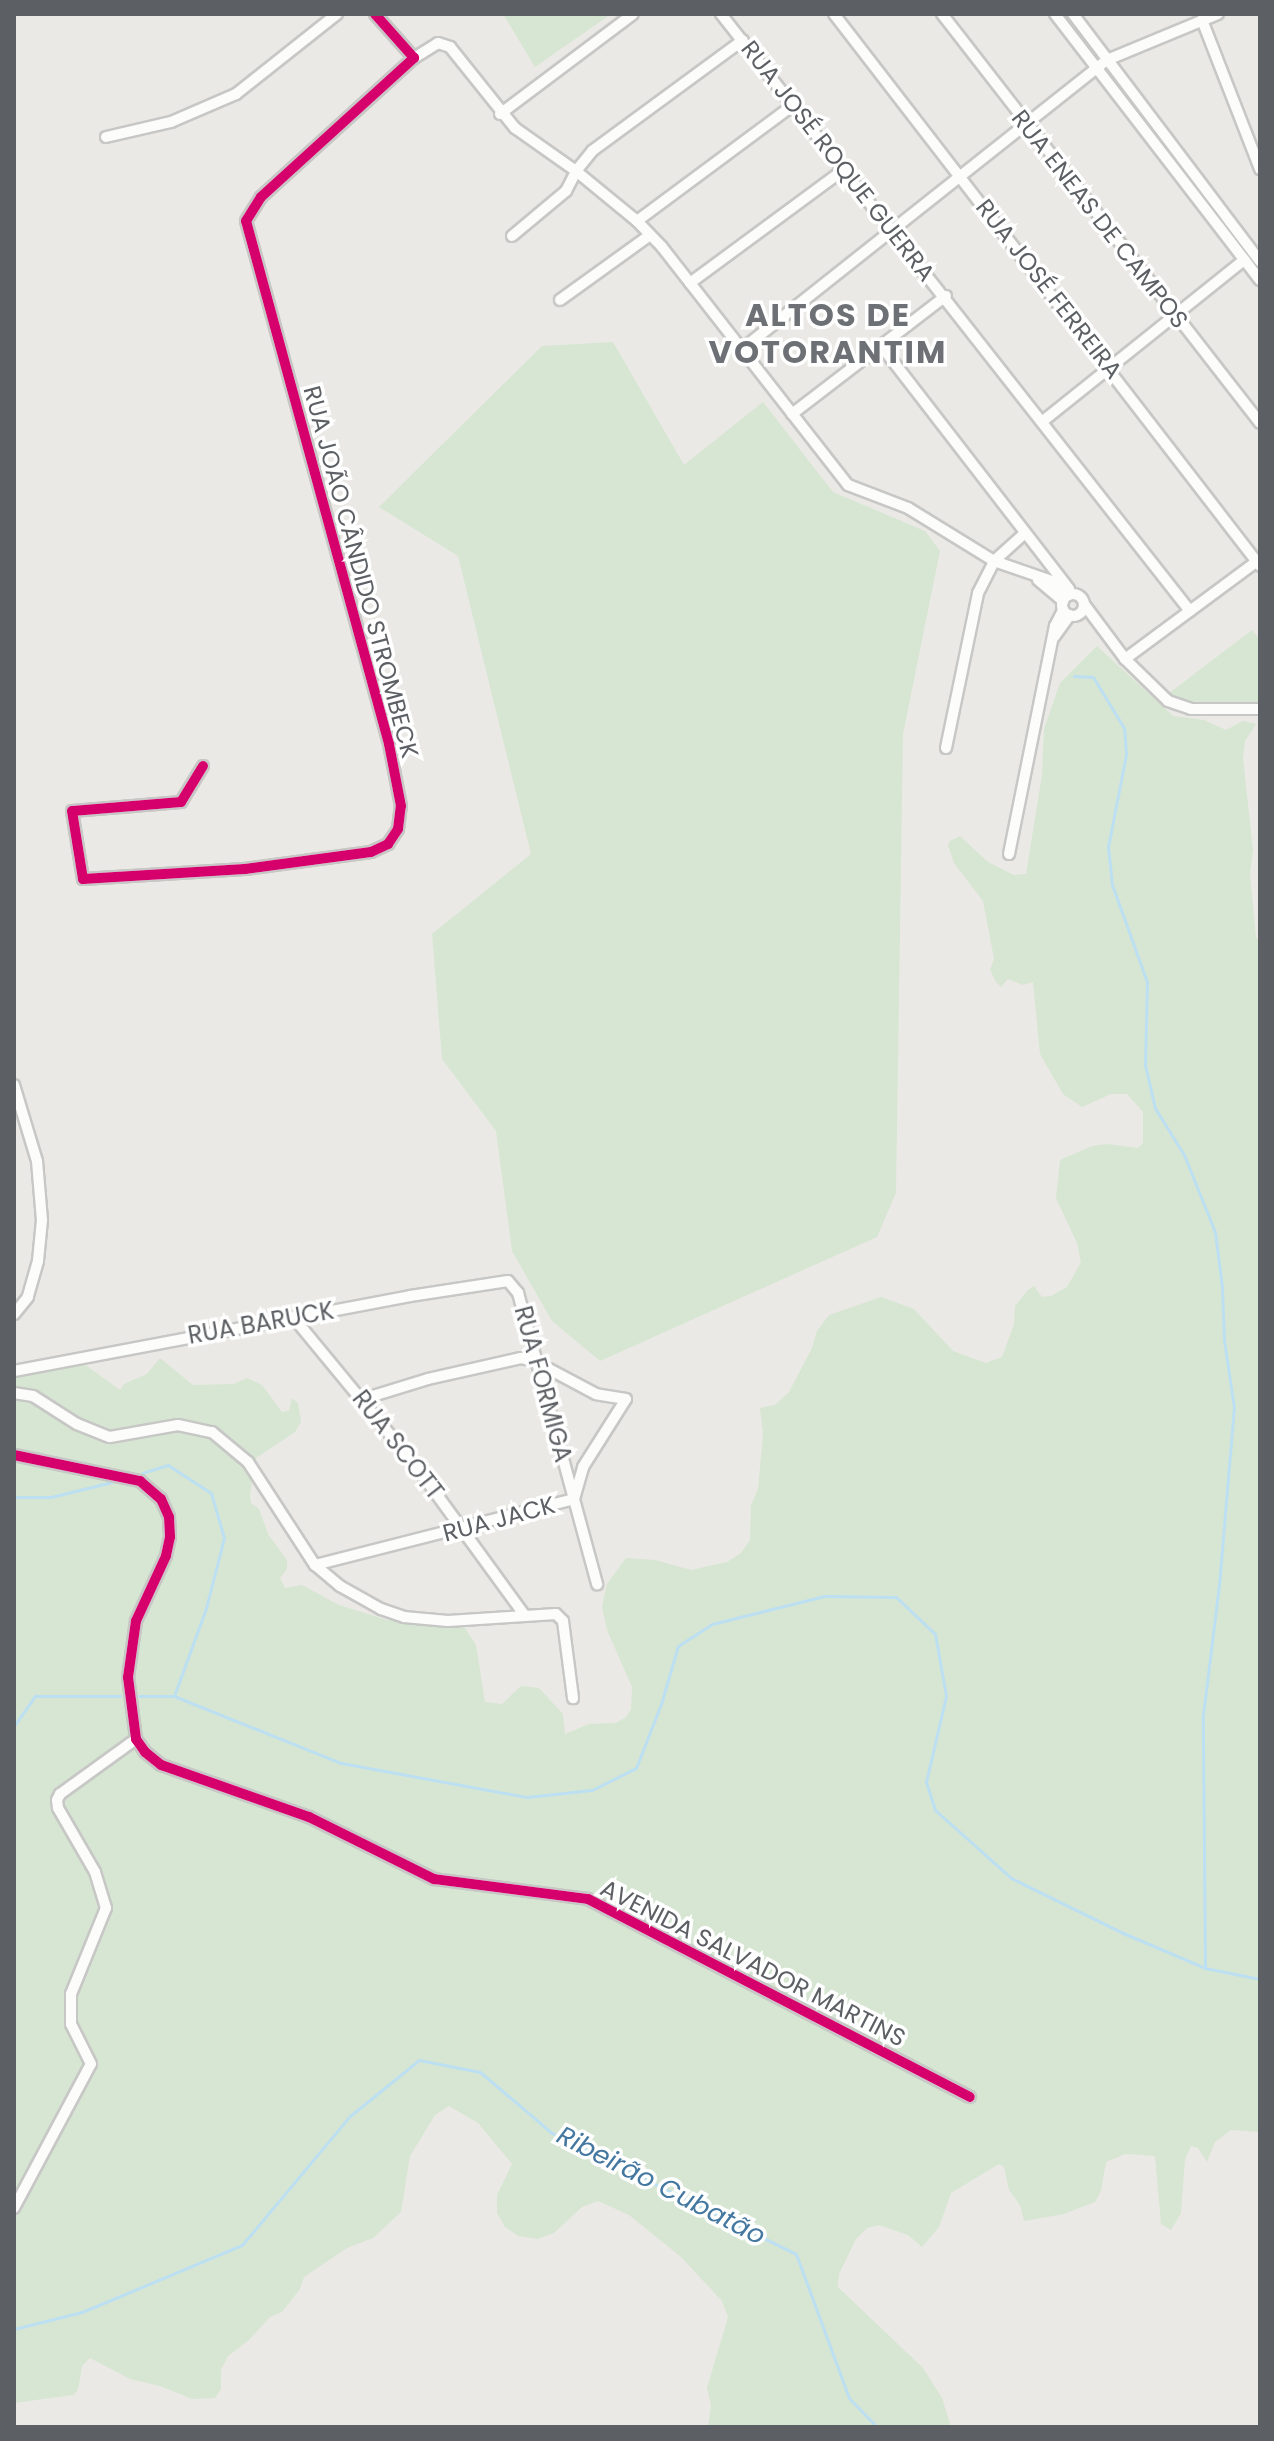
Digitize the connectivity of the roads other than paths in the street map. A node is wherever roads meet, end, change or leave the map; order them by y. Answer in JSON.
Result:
{"nodes":[{"id":1,"x":337,"y":14,"type":"edge"},
{"id":2,"x":375,"y":14,"type":"edge"},
{"id":3,"x":633,"y":14,"type":"edge"},
{"id":4,"x":721,"y":14,"type":"edge"},
{"id":5,"x":834,"y":14,"type":"edge"},
{"id":6,"x":942,"y":14,"type":"edge"},
{"id":7,"x":1055,"y":14,"type":"edge"},
{"id":8,"x":1073,"y":14,"type":"edge"},
{"id":9,"x":1218,"y":14,"type":"edge"},
{"id":10,"x":1202,"y":20,"type":"junction"},
{"id":11,"x":743,"y":40,"type":"junction"},
{"id":12,"x":414,"y":58,"type":"junction"},
{"id":13,"x":1107,"y":60,"type":"junction"},
{"id":14,"x":1097,"y":67,"type":"junction"},
{"id":15,"x":792,"y":106,"type":"junction"},
{"id":16,"x":500,"y":114,"type":"junction"},
{"id":17,"x":1025,"y":125,"type":"junction"},
{"id":18,"x":106,"y":137,"type":"dead end"},
{"id":19,"x":1260,"y":169,"type":"edge"},
{"id":20,"x":843,"y":170,"type":"junction"},
{"id":21,"x":576,"y":171,"type":"junction"},
{"id":22,"x":960,"y":174,"type":"junction"},
{"id":23,"x":637,"y":221,"type":"junction"},
{"id":24,"x":892,"y":231,"type":"junction"},
{"id":25,"x":650,"y":235,"type":"junction"},
{"id":26,"x":512,"y":236,"type":"dead end"},
{"id":27,"x":1244,"y":260,"type":"junction"},
{"id":28,"x":1260,"y":261,"type":"edge"},
{"id":29,"x":1260,"y":280,"type":"edge"},
{"id":30,"x":690,"y":283,"type":"junction"},
{"id":31,"x":946,"y":296,"type":"junction"},
{"id":32,"x":560,"y":300,"type":"dead end"},
{"id":33,"x":1176,"y":313,"type":"junction"},
{"id":34,"x":882,"y":347,"type":"junction"},
{"id":35,"x":741,"y":350,"type":"junction"},
{"id":36,"x":1108,"y":366,"type":"junction"},
{"id":37,"x":792,"y":414,"type":"junction"},
{"id":38,"x":1043,"y":421,"type":"junction"},
{"id":39,"x":1260,"y":423,"type":"edge"},
{"id":40,"x":1025,"y":533,"type":"junction"},
{"id":41,"x":994,"y":561,"type":"junction"},
{"id":42,"x":1259,"y":563,"type":"edge"},
{"id":43,"x":1069,"y":605,"type":"junction"},
{"id":44,"x":1190,"y":611,"type":"junction"},
{"id":45,"x":1103,"y":632,"type":"junction"},
{"id":46,"x":1125,"y":659,"type":"junction"},
{"id":47,"x":1260,"y":709,"type":"edge"},
{"id":48,"x":946,"y":748,"type":"dead end"},
{"id":49,"x":203,"y":766,"type":"dead end"},
{"id":50,"x":1009,"y":854,"type":"dead end"},
{"id":51,"x":14,"y":1085,"type":"edge"},
{"id":52,"x":508,"y":1281,"type":"joint"},
{"id":53,"x":14,"y":1314,"type":"edge"},
{"id":54,"x":293,"y":1317,"type":"junction"},
{"id":55,"x":537,"y":1364,"type":"junction"},
{"id":56,"x":14,"y":1371,"type":"edge"},
{"id":57,"x":14,"y":1393,"type":"edge"},
{"id":58,"x":363,"y":1399,"type":"junction"},
{"id":59,"x":14,"y":1455,"type":"edge"},
{"id":60,"x":574,"y":1499,"type":"junction"},
{"id":61,"x":464,"y":1530,"type":"junction"},
{"id":62,"x":315,"y":1565,"type":"junction"},
{"id":63,"x":597,"y":1584,"type":"dead end"},
{"id":64,"x":525,"y":1616,"type":"junction"},
{"id":65,"x":573,"y":1698,"type":"dead end"},
{"id":66,"x":136,"y":1739,"type":"junction"},
{"id":67,"x":970,"y":2097,"type":"dead end"},
{"id":68,"x":14,"y":2208,"type":"edge"}],
"edges":[{"from":1,"to":18,"type":"street"},
{"from":2,"to":12,"type":"street"},
{"from":3,"to":16,"type":"street"},
{"from":4,"to":11,"type":"street","name":"RUA JOSÉ ROQUE GUERRA"},
{"from":5,"to":22,"type":"street","name":"RUA JOSÉ FERREIRA"},
{"from":6,"to":17,"type":"street","name":"RUA ENEAS DE CAMPOS"},
{"from":7,"to":14,"type":"street"},
{"from":8,"to":13,"type":"street"},
{"from":9,"to":10,"type":"street"},
{"from":10,"to":13,"type":"street"},
{"from":10,"to":19,"type":"street"},
{"from":11,"to":15,"type":"street","name":"RUA JOSÉ ROQUE GUERRA"},
{"from":11,"to":21,"type":"street"},
{"from":12,"to":16,"type":"street"},
{"from":12,"to":49,"type":"street","name":"RUA JOÃO CÂNDIDO STROMBECK"},
{"from":13,"to":14,"type":"street"},
{"from":13,"to":28,"type":"street"},
{"from":14,"to":17,"type":"street"},
{"from":14,"to":27,"type":"street"},
{"from":15,"to":20,"type":"street","name":"RUA JOSÉ ROQUE GUERRA"},
{"from":15,"to":23,"type":"street"},
{"from":16,"to":21,"type":"street"},
{"from":17,"to":22,"type":"street"},
{"from":17,"to":33,"type":"street","name":"RUA ENEAS DE CAMPOS"},
{"from":20,"to":24,"type":"street","name":"RUA JOSÉ ROQUE GUERRA"},
{"from":20,"to":30,"type":"street"},
{"from":21,"to":23,"type":"street"},
{"from":21,"to":26,"type":"street"},
{"from":22,"to":24,"type":"street"},
{"from":22,"to":36,"type":"street","name":"RUA JOSÉ FERREIRA"},
{"from":23,"to":25,"type":"street"},
{"from":24,"to":31,"type":"street","name":"RUA JOSÉ ROQUE GUERRA"},
{"from":24,"to":35,"type":"street"},
{"from":25,"to":30,"type":"street"},
{"from":25,"to":32,"type":"street"},
{"from":27,"to":29,"type":"street"},
{"from":27,"to":33,"type":"street"},
{"from":30,"to":35,"type":"street"},
{"from":31,"to":34,"type":"street"},
{"from":31,"to":38,"type":"street","name":"RUA JOSÉ ROQUE GUERRA"},
{"from":33,"to":36,"type":"street"},
{"from":33,"to":39,"type":"street","name":"RUA ENEAS DE CAMPOS"},
{"from":34,"to":37,"type":"street"},
{"from":34,"to":40,"type":"street"},
{"from":35,"to":37,"type":"street"},
{"from":36,"to":38,"type":"street"},
{"from":36,"to":42,"type":"street","name":"RUA JOSÉ FERREIRA"},
{"from":37,"to":41,"type":"street"},
{"from":38,"to":44,"type":"street","name":"RUA JOSÉ ROQUE GUERRA"},
{"from":40,"to":41,"type":"street"},
{"from":40,"to":43,"type":"street"},
{"from":41,"to":43,"type":"street"},
{"from":41,"to":48,"type":"street"},
{"from":42,"to":44,"type":"street"},
{"from":43,"to":45,"type":"street"},
{"from":43,"to":45,"type":"street"},
{"from":43,"to":50,"type":"street"},
{"from":44,"to":46,"type":"street"},
{"from":45,"to":46,"type":"street"},
{"from":46,"to":47,"type":"street"},
{"from":51,"to":53,"type":"street"},
{"from":52,"to":54,"type":"street","name":"RUA BARUCK"},
{"from":52,"to":55,"type":"street","name":"RUA FORMIGA"},
{"from":54,"to":56,"type":"street","name":"RUA BARUCK"},
{"from":54,"to":58,"type":"street","name":"RUA SCOTT"},
{"from":55,"to":58,"type":"street"},
{"from":55,"to":60,"type":"street","name":"RUA FORMIGA"},
{"from":55,"to":60,"type":"street","name":"RUA JACK"},
{"from":57,"to":62,"type":"street"},
{"from":58,"to":61,"type":"street","name":"RUA SCOTT"},
{"from":59,"to":66,"type":"street"},
{"from":60,"to":61,"type":"street","name":"RUA JACK"},
{"from":60,"to":63,"type":"street","name":"RUA FORMIGA"},
{"from":61,"to":62,"type":"street","name":"RUA JACK"},
{"from":61,"to":64,"type":"street","name":"RUA SCOTT"},
{"from":62,"to":64,"type":"street"},
{"from":64,"to":65,"type":"street"},
{"from":66,"to":67,"type":"street","name":"AVENIDA SALVADOR MARTINS"},
{"from":66,"to":68,"type":"street"}]}
